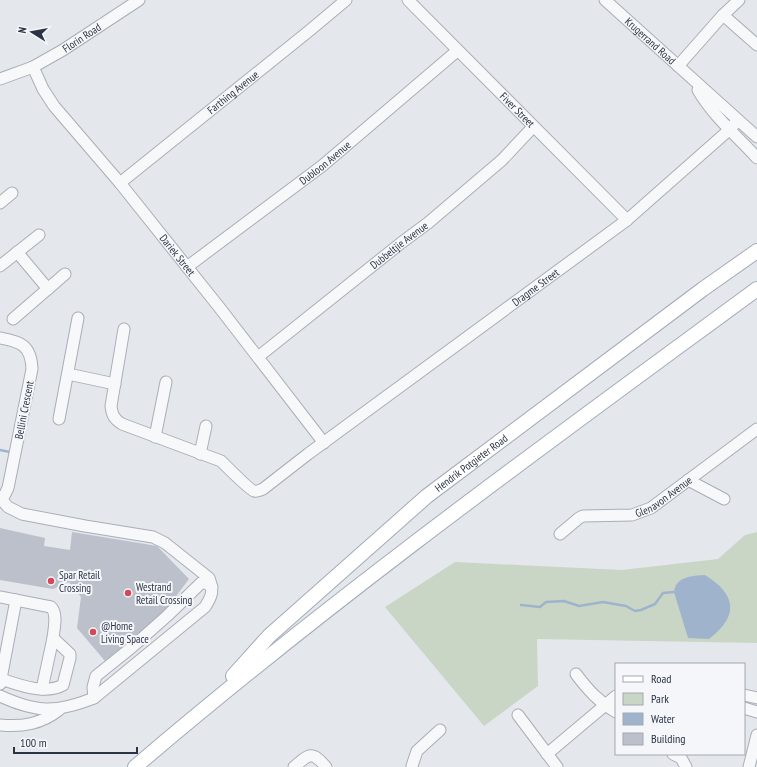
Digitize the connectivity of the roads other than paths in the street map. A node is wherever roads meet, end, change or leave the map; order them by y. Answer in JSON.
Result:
{"nodes":[{"id":1,"x":139,"y":0,"type":"edge"},
{"id":2,"x":346,"y":0,"type":"edge"},
{"id":3,"x":408,"y":0,"type":"edge"},
{"id":4,"x":604,"y":0,"type":"edge"},
{"id":5,"x":739,"y":0,"type":"edge"},
{"id":6,"x":723,"y":15,"type":"junction"},
{"id":7,"x":757,"y":45,"type":"edge"},
{"id":8,"x":457,"y":51,"type":"junction"},
{"id":9,"x":678,"y":66,"type":"junction"},
{"id":10,"x":33,"y":67,"type":"junction"},
{"id":11,"x":0,"y":79,"type":"edge"},
{"id":12,"x":695,"y":82,"type":"junction"},
{"id":13,"x":738,"y":120,"type":"junction"},
{"id":14,"x":533,"y":127,"type":"junction"},
{"id":15,"x":729,"y":130,"type":"junction"},
{"id":16,"x":757,"y":137,"type":"edge"},
{"id":17,"x":757,"y":158,"type":"edge"},
{"id":18,"x":120,"y":183,"type":"junction"},
{"id":19,"x":12,"y":193,"type":"dead end"},
{"id":20,"x":0,"y":203,"type":"edge"},
{"id":21,"x":626,"y":220,"type":"junction"},
{"id":22,"x":40,"y":235,"type":"dead end"},
{"id":23,"x":757,"y":250,"type":"edge"},
{"id":24,"x":17,"y":252,"type":"junction"},
{"id":25,"x":0,"y":266,"type":"edge"},
{"id":26,"x":187,"y":267,"type":"junction"},
{"id":27,"x":65,"y":274,"type":"dead end"},
{"id":28,"x":48,"y":289,"type":"junction"},
{"id":29,"x":757,"y":289,"type":"edge"},
{"id":30,"x":78,"y":318,"type":"dead end"},
{"id":31,"x":13,"y":319,"type":"dead end"},
{"id":32,"x":124,"y":329,"type":"dead end"},
{"id":33,"x":0,"y":338,"type":"edge"},
{"id":34,"x":258,"y":357,"type":"junction"},
{"id":35,"x":68,"y":374,"type":"junction"},
{"id":36,"x":166,"y":382,"type":"dead end"},
{"id":37,"x":115,"y":384,"type":"junction"},
{"id":38,"x":58,"y":419,"type":"dead end"},
{"id":39,"x":206,"y":426,"type":"dead end"},
{"id":40,"x":755,"y":433,"type":"edge"},
{"id":41,"x":155,"y":437,"type":"junction"},
{"id":42,"x":324,"y":443,"type":"junction"},
{"id":43,"x":200,"y":454,"type":"junction"},
{"id":44,"x":688,"y":480,"type":"junction"},
{"id":45,"x":0,"y":498,"type":"edge"},
{"id":46,"x":724,"y":499,"type":"dead end"},
{"id":47,"x":560,"y":534,"type":"dead end"},
{"id":48,"x":212,"y":587,"type":"junction"},
{"id":49,"x":0,"y":597,"type":"edge"},
{"id":50,"x":16,"y":600,"type":"junction"},
{"id":51,"x":53,"y":638,"type":"junction"},
{"id":52,"x":576,"y":674,"type":"dead end"},
{"id":53,"x":1,"y":681,"type":"edge"},
{"id":54,"x":42,"y":689,"type":"junction"},
{"id":55,"x":745,"y":695,"type":"edge"},
{"id":56,"x":0,"y":696,"type":"edge"},
{"id":57,"x":615,"y":697,"type":"edge"},
{"id":58,"x":94,"y":698,"type":"junction"},
{"id":59,"x":757,"y":698,"type":"edge"},
{"id":60,"x":209,"y":704,"type":"junction"},
{"id":61,"x":605,"y":705,"type":"junction"},
{"id":62,"x":745,"y":708,"type":"edge"},
{"id":63,"x":61,"y":709,"type":"junction"},
{"id":64,"x":615,"y":711,"type":"edge"},
{"id":65,"x":757,"y":712,"type":"edge"},
{"id":66,"x":518,"y":715,"type":"dead end"},
{"id":67,"x":0,"y":725,"type":"edge"},
{"id":68,"x":440,"y":730,"type":"dead end"},
{"id":69,"x":757,"y":735,"type":"edge"},
{"id":70,"x":547,"y":754,"type":"junction"},
{"id":71,"x":674,"y":755,"type":"edge"},
{"id":72,"x":297,"y":765,"type":"edge"},
{"id":73,"x":135,"y":767,"type":"edge"},
{"id":74,"x":326,"y":767,"type":"edge"},
{"id":75,"x":411,"y":767,"type":"edge"},
{"id":76,"x":557,"y":767,"type":"edge"},
{"id":77,"x":686,"y":767,"type":"edge"},
{"id":78,"x":748,"y":767,"type":"edge"}],
"edges":[{"from":1,"to":10,"type":"street","name":"Florin Road"},
{"from":2,"to":18,"type":"street","name":"Farthing Avenue"},
{"from":3,"to":8,"type":"street","name":"Fiver Street"},
{"from":4,"to":9,"type":"street","name":"Krugerrand Road"},
{"from":5,"to":6,"type":"street"},
{"from":6,"to":7,"type":"street"},
{"from":6,"to":9,"type":"street"},
{"from":8,"to":14,"type":"street","name":"Fiver Street"},
{"from":8,"to":26,"type":"street","name":"Dubloon Avenue"},
{"from":9,"to":12,"type":"street","name":"Krugerrand Road"},
{"from":10,"to":11,"type":"street","name":"Florin Road"},
{"from":10,"to":18,"type":"street","name":"Dariek Street"},
{"from":12,"to":13,"type":"street","name":"Krugerrand Road"},
{"from":12,"to":15,"type":"street","name":"Krugerrand Road"},
{"from":13,"to":15,"type":"street","name":"Dragme Street"},
{"from":13,"to":16,"type":"street","name":"Krugerrand Road"},
{"from":14,"to":21,"type":"street","name":"Fiver Street"},
{"from":14,"to":34,"type":"street","name":"Dubbeltjie Avenue"},
{"from":15,"to":17,"type":"street","name":"Krugerrand Road"},
{"from":15,"to":21,"type":"street","name":"Dragme Street"},
{"from":18,"to":26,"type":"street","name":"Dariek Street"},
{"from":19,"to":20,"type":"street"},
{"from":21,"to":42,"type":"street","name":"Dragme Street"},
{"from":22,"to":24,"type":"street"},
{"from":23,"to":60,"type":"main road","name":"Hendrik Potgieter Road"},
{"from":24,"to":25,"type":"street"},
{"from":24,"to":28,"type":"street"},
{"from":26,"to":34,"type":"street","name":"Dariek Street"},
{"from":27,"to":28,"type":"street"},
{"from":28,"to":31,"type":"street"},
{"from":29,"to":60,"type":"main road","name":"Hendrik Potgieter Road"},
{"from":30,"to":35,"type":"street"},
{"from":32,"to":37,"type":"street"},
{"from":33,"to":45,"type":"street","name":"Bellini Crescent"},
{"from":34,"to":42,"type":"street","name":"Dariek Street"},
{"from":35,"to":37,"type":"street"},
{"from":35,"to":38,"type":"street"},
{"from":36,"to":41,"type":"street"},
{"from":37,"to":41,"type":"street"},
{"from":39,"to":43,"type":"street"},
{"from":40,"to":44,"type":"street","name":"Glenavon Avenue"},
{"from":41,"to":43,"type":"street"},
{"from":42,"to":43,"type":"street","name":"Dragme Street"},
{"from":44,"to":46,"type":"street"},
{"from":44,"to":47,"type":"street","name":"Glenavon Avenue"},
{"from":45,"to":48,"type":"street"},
{"from":48,"to":58,"type":"street"},
{"from":48,"to":58,"type":"street"},
{"from":49,"to":50,"type":"street"},
{"from":50,"to":51,"type":"street"},
{"from":50,"to":53,"type":"street"},
{"from":51,"to":54,"type":"street"},
{"from":51,"to":54,"type":"street"},
{"from":52,"to":61,"type":"street"},
{"from":53,"to":54,"type":"street"},
{"from":55,"to":59,"type":"street"},
{"from":56,"to":63,"type":"street"},
{"from":57,"to":61,"type":"street"},
{"from":58,"to":63,"type":"street"},
{"from":60,"to":73,"type":"main road","name":"Hendrik Potgieter Road"},
{"from":61,"to":64,"type":"street"},
{"from":61,"to":70,"type":"street"},
{"from":62,"to":65,"type":"street"},
{"from":63,"to":67,"type":"street"},
{"from":66,"to":70,"type":"street"},
{"from":68,"to":75,"type":"street"},
{"from":69,"to":78,"type":"street"},
{"from":70,"to":76,"type":"street"},
{"from":71,"to":77,"type":"street"},
{"from":72,"to":74,"type":"street"}]}
